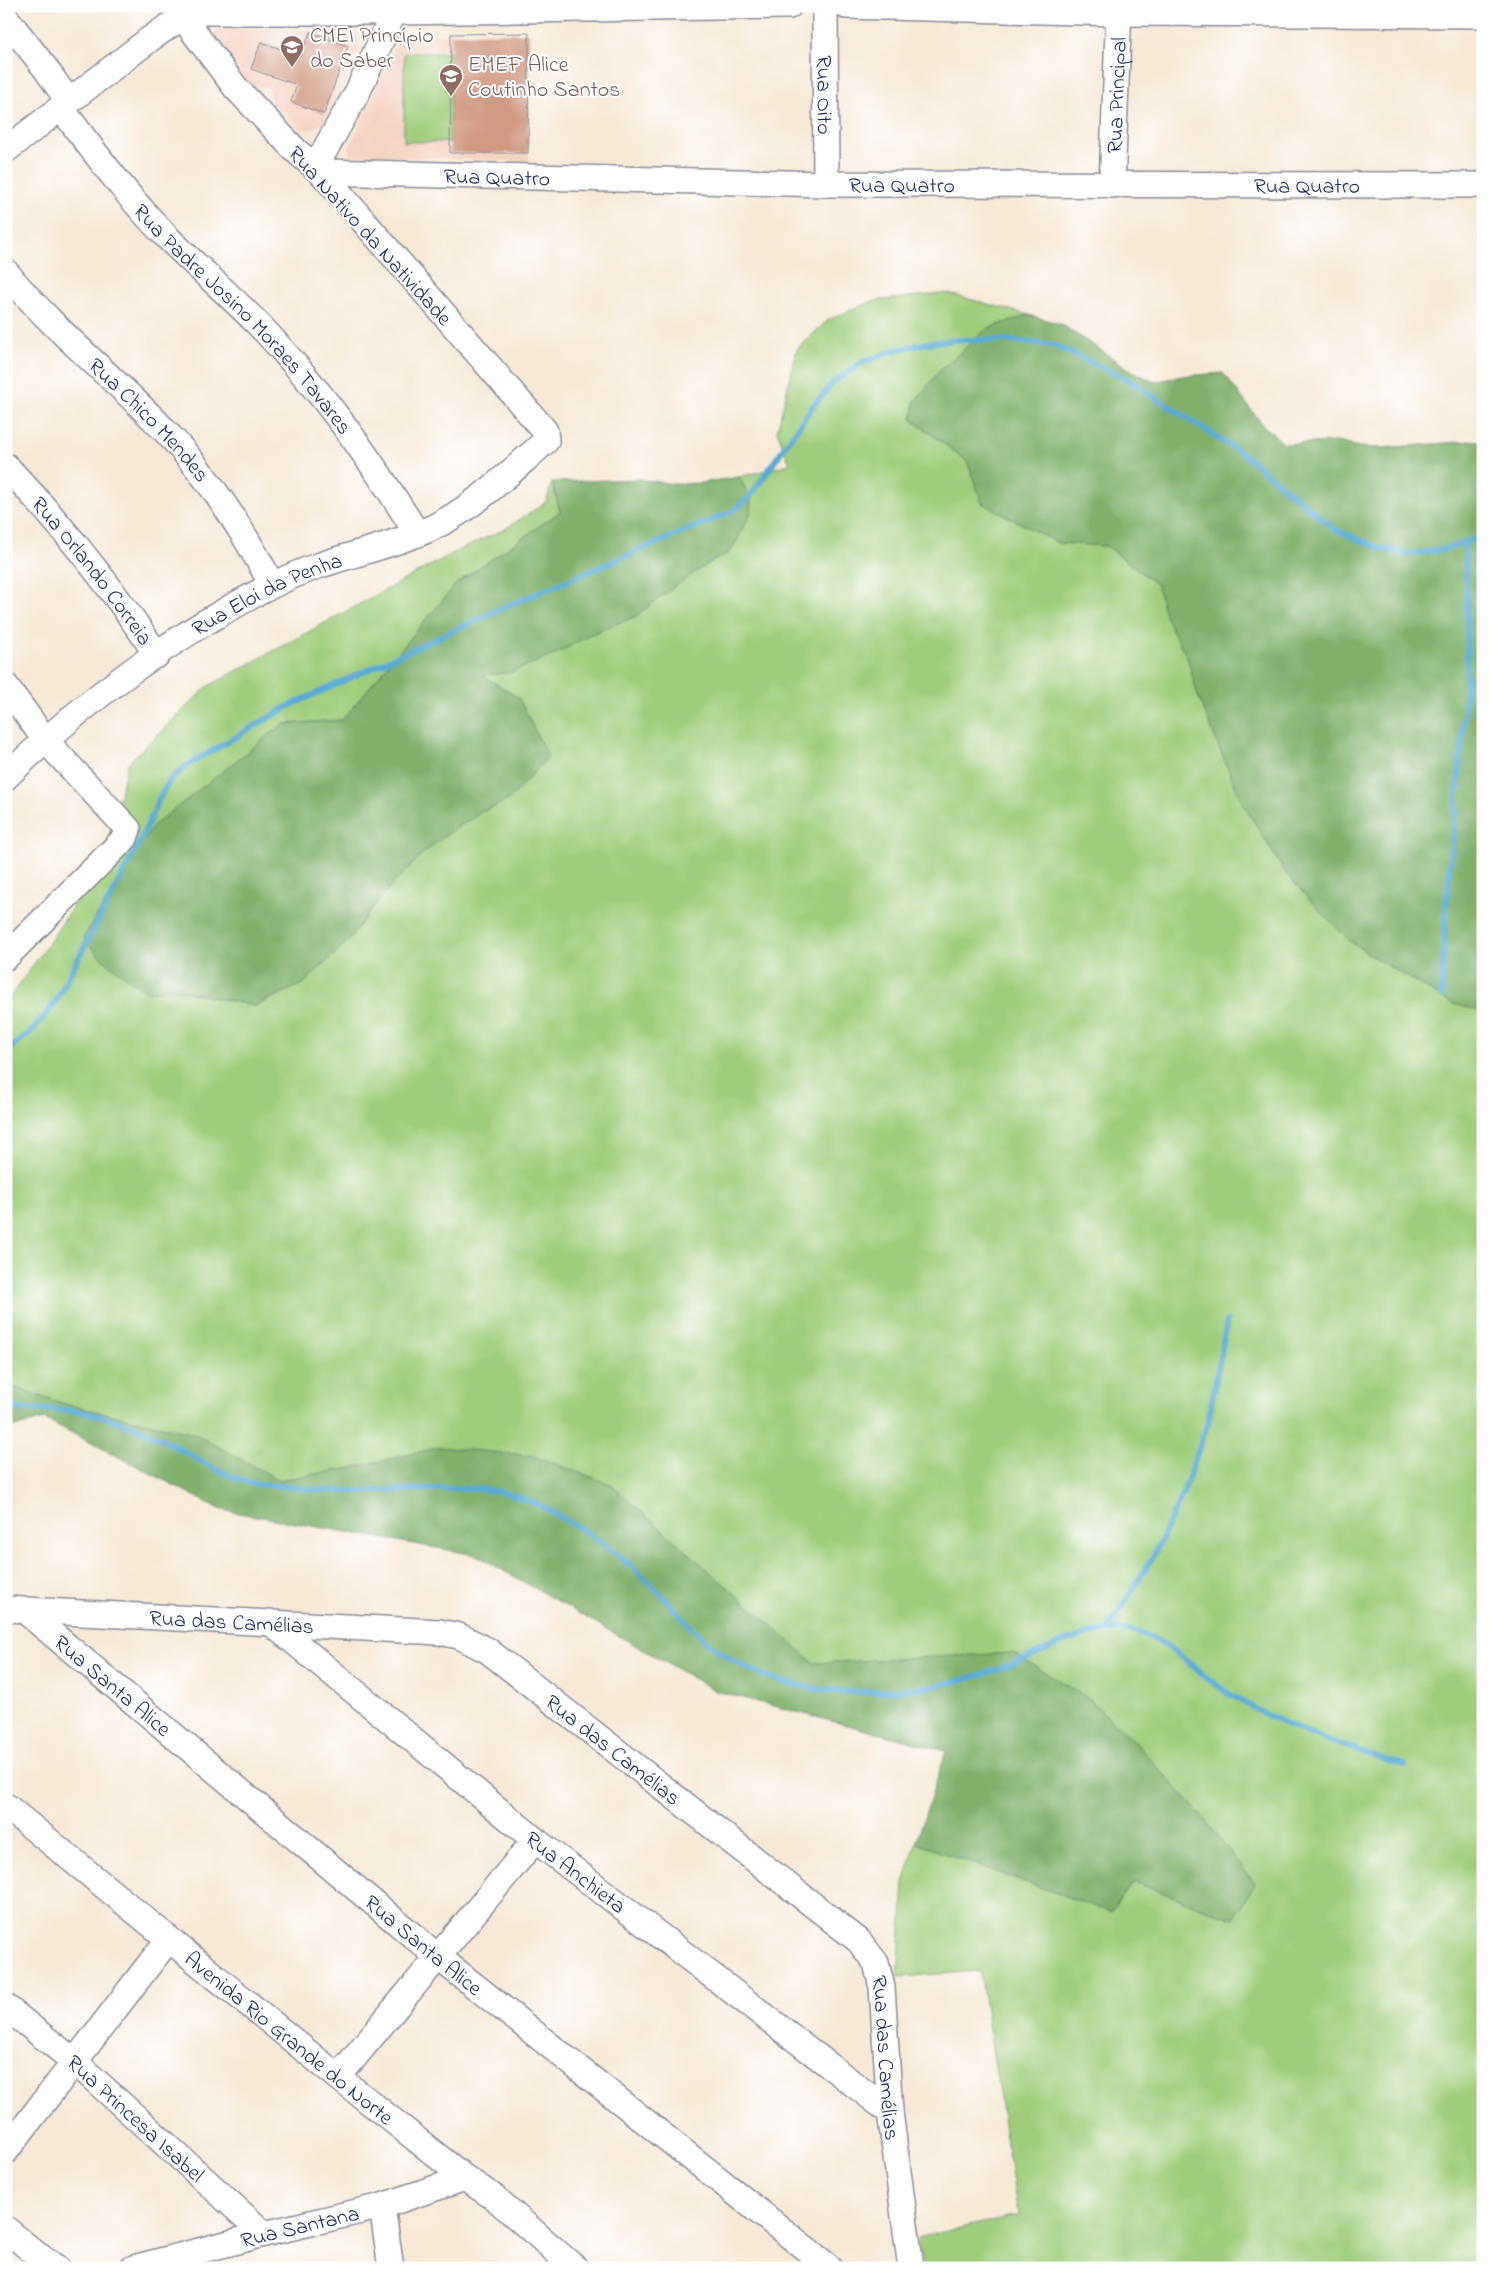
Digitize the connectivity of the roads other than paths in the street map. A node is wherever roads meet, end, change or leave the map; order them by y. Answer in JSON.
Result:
{"nodes":[{"id":1,"x":789,"y":6,"type":"edge"},
{"id":2,"x":825,"y":6,"type":"edge"},
{"id":3,"x":846,"y":6,"type":"edge"},
{"id":4,"x":1119,"y":10,"type":"edge"},
{"id":5,"x":178,"y":12,"type":"edge"},
{"id":6,"x":394,"y":12,"type":"junction"},
{"id":7,"x":1483,"y":16,"type":"edge"},
{"id":8,"x":6,"y":18,"type":"edge"},
{"id":9,"x":65,"y":105,"type":"junction"},
{"id":10,"x":6,"y":150,"type":"edge"},
{"id":11,"x":316,"y":167,"type":"junction"},
{"id":12,"x":826,"y":184,"type":"junction"},
{"id":13,"x":1112,"y":185,"type":"junction"},
{"id":14,"x":1483,"y":185,"type":"edge"},
{"id":15,"x":6,"y":272,"type":"edge"},
{"id":16,"x":546,"y":441,"type":"joint"},
{"id":17,"x":6,"y":466,"type":"edge"},
{"id":18,"x":417,"y":534,"type":"junction"},
{"id":19,"x":272,"y":585,"type":"junction"},
{"id":20,"x":157,"y":655,"type":"junction"},
{"id":21,"x":6,"y":686,"type":"edge"},
{"id":22,"x":46,"y":741,"type":"junction"},
{"id":23,"x":6,"y":778,"type":"edge"},
{"id":24,"x":6,"y":957,"type":"edge"},
{"id":25,"x":16,"y":1610,"type":"edge"},
{"id":26,"x":270,"y":1622,"type":"junction"},
{"id":27,"x":6,"y":1806,"type":"edge"},
{"id":28,"x":535,"y":1840,"type":"junction"},
{"id":29,"x":168,"y":1940,"type":"junction"},
{"id":30,"x":436,"y":1956,"type":"junction"},
{"id":31,"x":6,"y":2007,"type":"edge"},
{"id":32,"x":74,"y":2062,"type":"junction"},
{"id":33,"x":338,"y":2077,"type":"junction"},
{"id":34,"x":890,"y":2112,"type":"junction"},
{"id":35,"x":6,"y":2151,"type":"edge"},
{"id":36,"x":465,"y":2178,"type":"junction"},
{"id":37,"x":382,"y":2206,"type":"junction"},
{"id":38,"x":6,"y":2229,"type":"edge"},
{"id":39,"x":264,"y":2234,"type":"junction"},
{"id":40,"x":57,"y":2268,"type":"edge"},
{"id":41,"x":133,"y":2268,"type":"edge"},
{"id":42,"x":392,"y":2268,"type":"edge"},
{"id":43,"x":575,"y":2268,"type":"edge"},
{"id":44,"x":830,"y":2268,"type":"edge"},
{"id":45,"x":911,"y":2268,"type":"edge"}],
"edges":[{"from":1,"to":6,"type":"street"},
{"from":2,"to":12,"type":"street","name":"Rua Oito"},
{"from":3,"to":4,"type":"street"},
{"from":4,"to":7,"type":"street"},
{"from":4,"to":13,"type":"street","name":"Rua Principal"},
{"from":5,"to":6,"type":"street"},
{"from":5,"to":9,"type":"street"},
{"from":5,"to":11,"type":"street","name":"Rua Nativo da Natividade"},
{"from":6,"to":11,"type":"street"},
{"from":8,"to":9,"type":"street","name":"Rua Padre Josino Moraes Tavares"},
{"from":9,"to":10,"type":"street"},
{"from":9,"to":18,"type":"street","name":"Rua Padre Josino Moraes Tavares"},
{"from":11,"to":12,"type":"street","name":"Rua Quatro"},
{"from":11,"to":16,"type":"street","name":"Rua Nativo da Natividade"},
{"from":12,"to":13,"type":"street","name":"Rua Quatro"},
{"from":13,"to":14,"type":"street","name":"Rua Quatro"},
{"from":15,"to":19,"type":"street","name":"Rua Chico Mendes"},
{"from":16,"to":18,"type":"street","name":"Rua Eloi da Penha"},
{"from":17,"to":20,"type":"street","name":"Rua Orlando Correia"},
{"from":18,"to":19,"type":"street","name":"Rua Eloi da Penha"},
{"from":19,"to":20,"type":"street","name":"Rua Eloi da Penha"},
{"from":20,"to":22,"type":"street","name":"Rua Eloi da Penha"},
{"from":21,"to":22,"type":"street"},
{"from":22,"to":23,"type":"street","name":"Rua Eloi da Penha"},
{"from":22,"to":24,"type":"street"},
{"from":25,"to":26,"type":"street","name":"Rua das Camélias"},
{"from":25,"to":30,"type":"street","name":"Rua Santa Alice"},
{"from":26,"to":28,"type":"street","name":"Rua Anchieta"},
{"from":26,"to":34,"type":"street","name":"Rua das Camélias"},
{"from":27,"to":29,"type":"street","name":"Avenida Rio Grande do Norte"},
{"from":28,"to":30,"type":"street"},
{"from":28,"to":34,"type":"street","name":"Rua Anchieta"},
{"from":29,"to":32,"type":"street"},
{"from":29,"to":33,"type":"street","name":"Avenida Rio Grande do Norte"},
{"from":30,"to":33,"type":"street"},
{"from":30,"to":44,"type":"street","name":"Rua Santa Alice"},
{"from":31,"to":32,"type":"street","name":"Rua Princesa Isabel"},
{"from":32,"to":35,"type":"street"},
{"from":32,"to":39,"type":"street","name":"Rua Princesa Isabel"},
{"from":33,"to":36,"type":"street","name":"Avenida Rio Grande do Norte"},
{"from":34,"to":45,"type":"street","name":"Rua das Camélias"},
{"from":36,"to":37,"type":"street","name":"Rua Santana"},
{"from":36,"to":43,"type":"street","name":"Avenida Rio Grande do Norte"},
{"from":37,"to":39,"type":"street","name":"Rua Santana"},
{"from":37,"to":42,"type":"street"},
{"from":38,"to":40,"type":"street"},
{"from":39,"to":41,"type":"street","name":"Rua Santana"}]}
